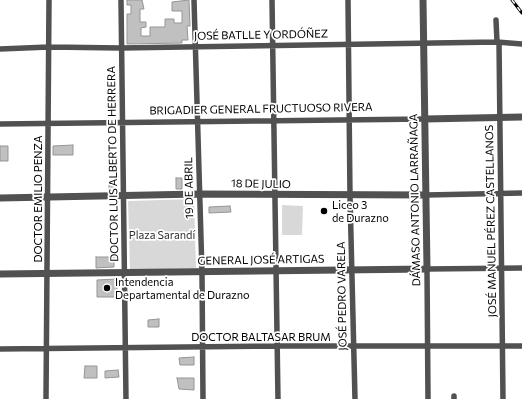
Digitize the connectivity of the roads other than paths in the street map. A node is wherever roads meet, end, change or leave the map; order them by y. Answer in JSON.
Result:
{"nodes":[{"id":1,"x":49,"y":0,"type":"edge"},
{"id":2,"x":121,"y":0,"type":"edge"},
{"id":3,"x":194,"y":0,"type":"edge"},
{"id":4,"x":272,"y":0,"type":"edge"},
{"id":5,"x":348,"y":0,"type":"edge"},
{"id":6,"x":423,"y":0,"type":"edge"},
{"id":7,"x":496,"y":20,"type":"dead end"},
{"id":8,"x":498,"y":42,"type":"junction"},
{"id":9,"x":349,"y":44,"type":"junction"},
{"id":10,"x":424,"y":44,"type":"junction"},
{"id":11,"x":522,"y":44,"type":"edge"},
{"id":12,"x":272,"y":45,"type":"junction"},
{"id":13,"x":195,"y":46,"type":"junction"},
{"id":14,"x":49,"y":47,"type":"junction"},
{"id":15,"x":120,"y":48,"type":"junction"},
{"id":16,"x":0,"y":49,"type":"edge"},
{"id":17,"x":499,"y":117,"type":"junction"},
{"id":18,"x":522,"y":118,"type":"edge"},
{"id":19,"x":350,"y":119,"type":"junction"},
{"id":20,"x":425,"y":119,"type":"junction"},
{"id":21,"x":274,"y":120,"type":"junction"},
{"id":22,"x":198,"y":121,"type":"junction"},
{"id":23,"x":123,"y":122,"type":"junction"},
{"id":24,"x":0,"y":124,"type":"edge"},
{"id":25,"x":48,"y":124,"type":"junction"},
{"id":26,"x":500,"y":193,"type":"junction"},
{"id":27,"x":522,"y":193,"type":"edge"},
{"id":28,"x":199,"y":194,"type":"junction"},
{"id":29,"x":123,"y":195,"type":"junction"},
{"id":30,"x":275,"y":195,"type":"junction"},
{"id":31,"x":426,"y":195,"type":"junction"},
{"id":32,"x":350,"y":196,"type":"junction"},
{"id":33,"x":48,"y":197,"type":"junction"},
{"id":34,"x":0,"y":198,"type":"edge"},
{"id":35,"x":503,"y":268,"type":"junction"},
{"id":36,"x":522,"y":268,"type":"edge"},
{"id":37,"x":352,"y":269,"type":"junction"},
{"id":38,"x":427,"y":269,"type":"junction"},
{"id":39,"x":276,"y":270,"type":"junction"},
{"id":40,"x":124,"y":272,"type":"junction"},
{"id":41,"x":202,"y":272,"type":"junction"},
{"id":42,"x":47,"y":273,"type":"junction"},
{"id":43,"x":0,"y":274,"type":"edge"},
{"id":44,"x":277,"y":346,"type":"junction"},
{"id":45,"x":503,"y":346,"type":"junction"},
{"id":46,"x":522,"y":346,"type":"edge"},
{"id":47,"x":202,"y":347,"type":"junction"},
{"id":48,"x":354,"y":347,"type":"junction"},
{"id":49,"x":428,"y":347,"type":"junction"},
{"id":50,"x":46,"y":348,"type":"junction"},
{"id":51,"x":124,"y":348,"type":"junction"},
{"id":52,"x":0,"y":349,"type":"edge"},
{"id":53,"x":46,"y":399,"type":"edge"},
{"id":54,"x":126,"y":399,"type":"edge"},
{"id":55,"x":203,"y":399,"type":"edge"},
{"id":56,"x":278,"y":399,"type":"edge"},
{"id":57,"x":355,"y":399,"type":"edge"},
{"id":58,"x":428,"y":399,"type":"edge"},
{"id":59,"x":504,"y":399,"type":"edge"}],
"edges":[{"from":1,"to":14,"type":"street","name":"DOCTOR EMILIO PENZA"},
{"from":2,"to":15,"type":"street","name":"DOCTOR LUIS ALBERTO DE HERRERA"},
{"from":3,"to":13,"type":"street","name":"19 DE ABRIL"},
{"from":4,"to":12,"type":"street"},
{"from":5,"to":9,"type":"street","name":"JOSÉ PEDRO VARELA"},
{"from":6,"to":10,"type":"street","name":"DÁMASO ANTONIO LARRAÑAGA"},
{"from":7,"to":8,"type":"street","name":"JOSÉ MANUEL PÉREZ CASTELLANOS"},
{"from":8,"to":10,"type":"street","name":"JOSÉ BATLLE Y ORDÓÑEZ"},
{"from":8,"to":11,"type":"street","name":"JOSÉ BATLLE Y ORDÓÑEZ"},
{"from":8,"to":17,"type":"street","name":"JOSÉ MANUEL PÉREZ CASTELLANOS"},
{"from":9,"to":10,"type":"street","name":"JOSÉ BATLLE Y ORDÓÑEZ"},
{"from":9,"to":12,"type":"street","name":"JOSÉ BATLLE Y ORDÓÑEZ"},
{"from":9,"to":19,"type":"street","name":"JOSÉ PEDRO VARELA"},
{"from":10,"to":20,"type":"street","name":"DÁMASO ANTONIO LARRAÑAGA"},
{"from":12,"to":13,"type":"street","name":"JOSÉ BATLLE Y ORDÓÑEZ"},
{"from":12,"to":21,"type":"street"},
{"from":13,"to":15,"type":"street","name":"JOSÉ BATLLE Y ORDÓÑEZ"},
{"from":13,"to":22,"type":"street","name":"19 DE ABRIL"},
{"from":14,"to":15,"type":"street","name":"JOSÉ BATLLE Y ORDÓÑEZ"},
{"from":14,"to":16,"type":"street","name":"JOSÉ BATLLE Y ORDÓÑEZ"},
{"from":14,"to":25,"type":"street","name":"DOCTOR EMILIO PENZA"},
{"from":15,"to":23,"type":"street","name":"DOCTOR LUIS ALBERTO DE HERRERA"},
{"from":17,"to":18,"type":"street","name":"BRIGADIER GENERAL FRUCTUOSO RIVERA"},
{"from":17,"to":20,"type":"street","name":"BRIGADIER GENERAL FRUCTUOSO RIVERA"},
{"from":17,"to":26,"type":"street","name":"JOSÉ MANUEL PÉREZ CASTELLANOS"},
{"from":19,"to":20,"type":"street","name":"BRIGADIER GENERAL FRUCTUOSO RIVERA"},
{"from":19,"to":21,"type":"street","name":"BRIGADIER GENERAL FRUCTUOSO RIVERA"},
{"from":19,"to":32,"type":"street","name":"JOSÉ PEDRO VARELA"},
{"from":20,"to":31,"type":"street","name":"DÁMASO ANTONIO LARRAÑAGA"},
{"from":21,"to":22,"type":"street","name":"BRIGADIER GENERAL FRUCTUOSO RIVERA"},
{"from":21,"to":30,"type":"street"},
{"from":22,"to":23,"type":"street","name":"BRIGADIER GENERAL FRUCTUOSO RIVERA"},
{"from":22,"to":28,"type":"street","name":"19 DE ABRIL"},
{"from":23,"to":25,"type":"street","name":"BRIGADIER GENERAL FRUCTUOSO RIVERA"},
{"from":23,"to":29,"type":"street","name":"DOCTOR LUIS ALBERTO DE HERRERA"},
{"from":24,"to":25,"type":"street","name":"BRIGADIER GENERAL FRUCTUOSO RIVERA"},
{"from":25,"to":33,"type":"street","name":"DOCTOR EMILIO PENZA"},
{"from":26,"to":27,"type":"street","name":"18 DE JULIO"},
{"from":26,"to":31,"type":"street","name":"18 DE JULIO"},
{"from":26,"to":35,"type":"street","name":"JOSÉ MANUEL PÉREZ CASTELLANOS"},
{"from":28,"to":29,"type":"street","name":"18 DE JULIO"},
{"from":28,"to":30,"type":"street","name":"18 DE JULIO"},
{"from":28,"to":41,"type":"street","name":"19 DE ABRIL"},
{"from":29,"to":33,"type":"street","name":"18 DE JULIO"},
{"from":29,"to":40,"type":"street","name":"DOCTOR LUIS ALBERTO DE HERRERA"},
{"from":30,"to":32,"type":"street","name":"18 DE JULIO"},
{"from":30,"to":39,"type":"street"},
{"from":31,"to":32,"type":"street","name":"18 DE JULIO"},
{"from":31,"to":38,"type":"street","name":"DÁMASO ANTONIO LARRAÑAGA"},
{"from":32,"to":37,"type":"street","name":"JOSÉ PEDRO VARELA"},
{"from":33,"to":34,"type":"street","name":"18 DE JULIO"},
{"from":33,"to":42,"type":"street","name":"DOCTOR EMILIO PENZA"},
{"from":35,"to":36,"type":"street","name":"GENERAL JOSÉ ARTIGAS"},
{"from":35,"to":38,"type":"street","name":"GENERAL JOSÉ ARTIGAS"},
{"from":35,"to":45,"type":"street","name":"JOSÉ MANUEL PÉREZ CASTELLANOS"},
{"from":37,"to":38,"type":"street","name":"GENERAL JOSÉ ARTIGAS"},
{"from":37,"to":39,"type":"street","name":"GENERAL JOSÉ ARTIGAS"},
{"from":37,"to":48,"type":"street","name":"JOSÉ PEDRO VARELA"},
{"from":38,"to":49,"type":"street","name":"DÁMASO ANTONIO LARRAÑAGA"},
{"from":39,"to":41,"type":"street","name":"GENERAL JOSÉ ARTIGAS"},
{"from":39,"to":44,"type":"street"},
{"from":40,"to":41,"type":"street","name":"GENERAL JOSÉ ARTIGAS"},
{"from":40,"to":42,"type":"street","name":"GENERAL JOSÉ ARTIGAS"},
{"from":40,"to":51,"type":"street","name":"DOCTOR LUIS ALBERTO DE HERRERA"},
{"from":41,"to":47,"type":"street","name":"19 DE ABRIL"},
{"from":42,"to":43,"type":"street","name":"GENERAL JOSÉ ARTIGAS"},
{"from":42,"to":50,"type":"street","name":"DOCTOR EMILIO PENZA"},
{"from":44,"to":47,"type":"street","name":"DOCTOR BALTASAR BRUM"},
{"from":44,"to":48,"type":"street","name":"DOCTOR BALTASAR BRUM"},
{"from":44,"to":56,"type":"street"},
{"from":45,"to":46,"type":"street","name":"DOCTOR BALTASAR BRUM"},
{"from":45,"to":49,"type":"street","name":"DOCTOR BALTASAR BRUM"},
{"from":45,"to":59,"type":"street","name":"JOSÉ MANUEL PÉREZ CASTELLANOS"},
{"from":47,"to":51,"type":"street","name":"DOCTOR BALTASAR BRUM"},
{"from":47,"to":55,"type":"street","name":"19 DE ABRIL"},
{"from":48,"to":49,"type":"street","name":"DOCTOR BALTASAR BRUM"},
{"from":48,"to":57,"type":"street","name":"JOSÉ PEDRO VARELA"},
{"from":49,"to":58,"type":"street","name":"DÁMASO ANTONIO LARRAÑAGA"},
{"from":50,"to":51,"type":"street","name":"DOCTOR BALTASAR BRUM"},
{"from":50,"to":52,"type":"street","name":"DOCTOR BALTASAR BRUM"},
{"from":50,"to":53,"type":"street","name":"DOCTOR EMILIO PENZA"},
{"from":51,"to":54,"type":"street","name":"DOCTOR LUIS ALBERTO DE HERRERA"}]}
